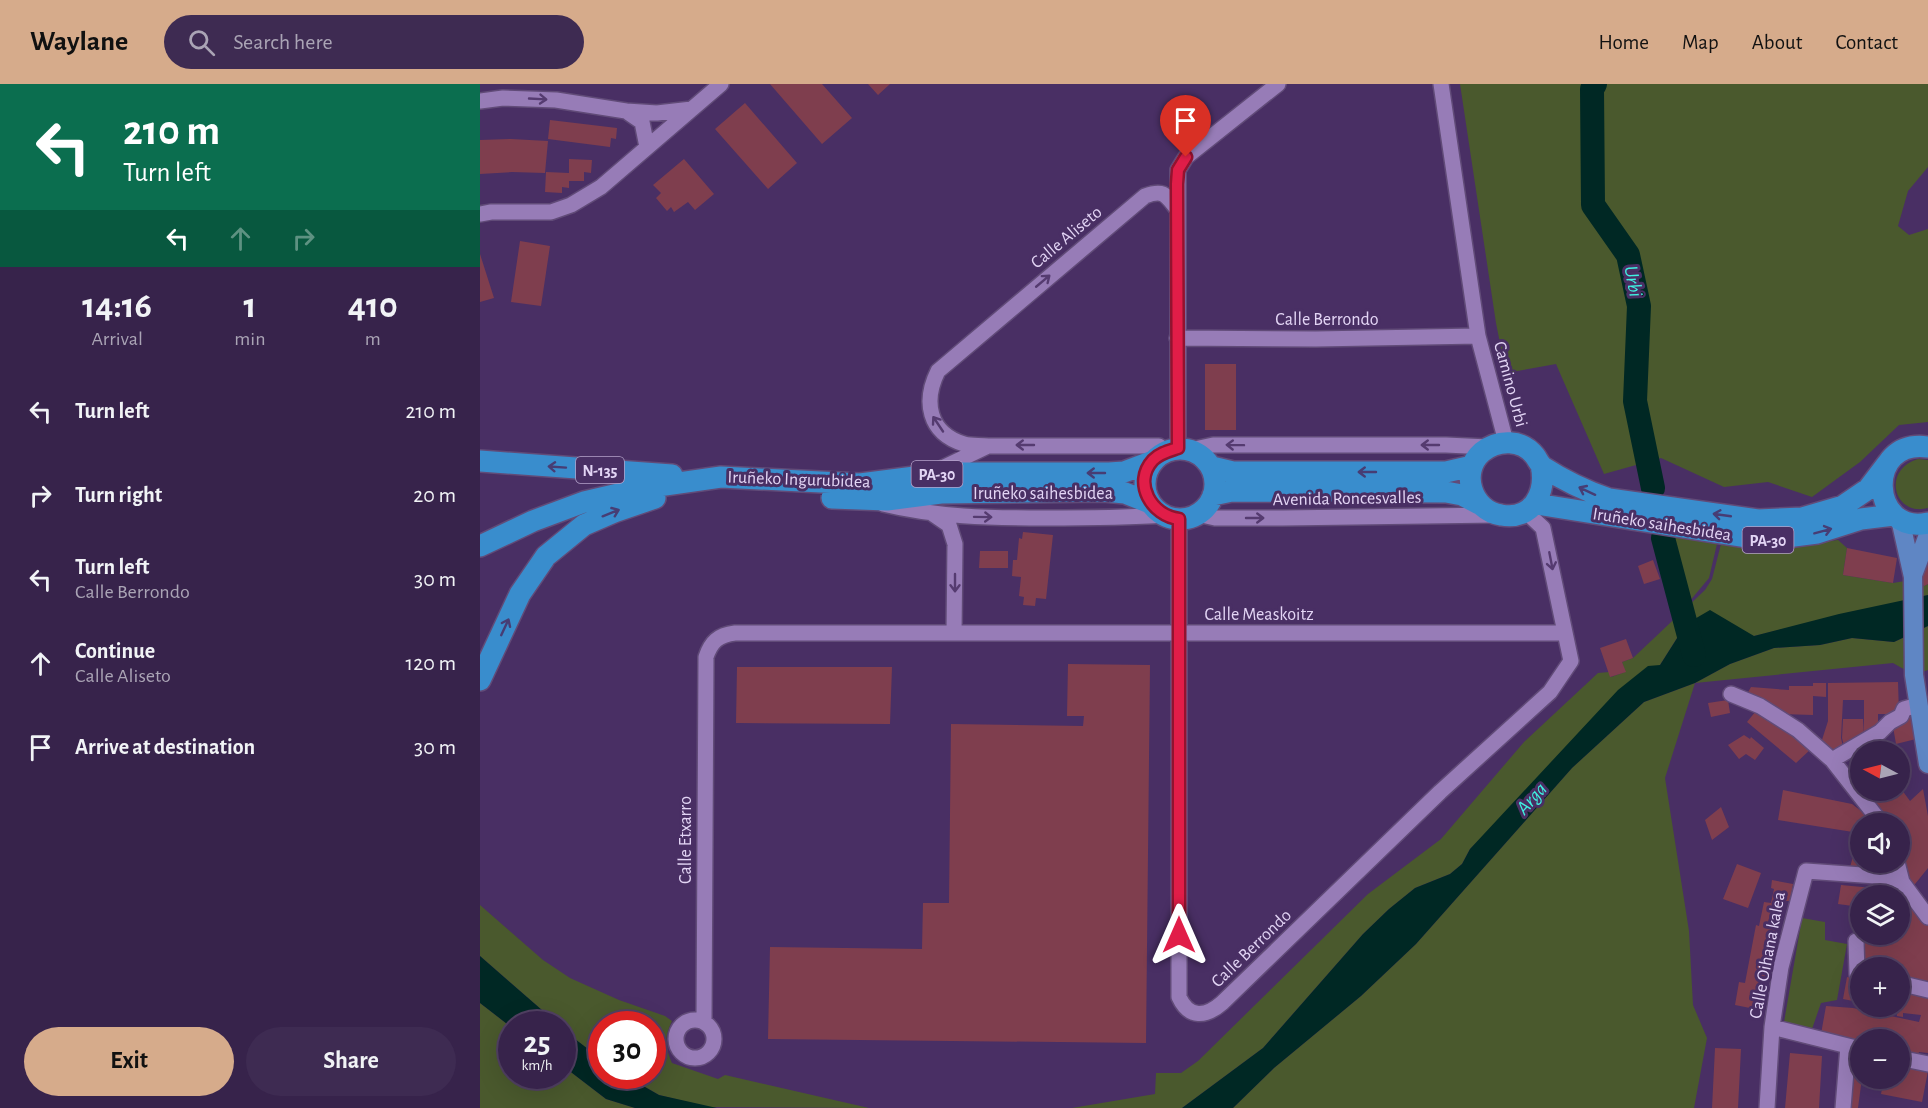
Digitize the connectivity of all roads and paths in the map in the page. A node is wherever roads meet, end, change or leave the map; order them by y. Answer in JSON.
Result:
{"nodes":[{"id":1,"x":722,"y":84,"type":"edge"},
{"id":2,"x":1278,"y":84,"type":"edge"},
{"id":3,"x":1441,"y":84,"type":"edge"},
{"id":4,"x":480,"y":101,"type":"edge"},
{"id":5,"x":693,"y":109,"type":"junction"},
{"id":6,"x":626,"y":111,"type":"junction"},
{"id":7,"x":647,"y":147,"type":"junction"},
{"id":8,"x":1177,"y":209,"type":"junction"},
{"id":9,"x":480,"y":214,"type":"edge"},
{"id":10,"x":1478,"y":336,"type":"junction"},
{"id":11,"x":1177,"y":338,"type":"junction"},
{"id":12,"x":1497,"y":445,"type":"junction"},
{"id":13,"x":1925,"y":445,"type":"edge"},
{"id":14,"x":988,"y":446,"type":"junction"},
{"id":15,"x":1172,"y":453,"type":"junction"},
{"id":16,"x":480,"y":461,"type":"edge"},
{"id":17,"x":1887,"y":464,"type":"junction"},
{"id":18,"x":1541,"y":465,"type":"junction"},
{"id":19,"x":1472,"y":466,"type":"junction"},
{"id":20,"x":1212,"y":467,"type":"junction"},
{"id":21,"x":930,"y":475,"type":"junction"},
{"id":22,"x":720,"y":483,"type":"junction"},
{"id":23,"x":1213,"y":495,"type":"junction"},
{"id":24,"x":863,"y":499,"type":"junction"},
{"id":25,"x":1479,"y":504,"type":"junction"},
{"id":26,"x":1530,"y":508,"type":"junction"},
{"id":27,"x":933,"y":513,"type":"junction"},
{"id":28,"x":1173,"y":513,"type":"junction"},
{"id":29,"x":1498,"y":515,"type":"junction"},
{"id":30,"x":1897,"y":517,"type":"junction"},
{"id":31,"x":1928,"y":523,"type":"edge"},
{"id":32,"x":1928,"y":535,"type":"edge"},
{"id":33,"x":480,"y":546,"type":"edge"},
{"id":34,"x":1913,"y":581,"type":"junction"},
{"id":35,"x":954,"y":633,"type":"junction"},
{"id":36,"x":1180,"y":633,"type":"junction"},
{"id":37,"x":1565,"y":633,"type":"junction"},
{"id":38,"x":706,"y":657,"type":"joint"},
{"id":39,"x":480,"y":680,"type":"edge"},
{"id":40,"x":1731,"y":694,"type":"dead end"},
{"id":41,"x":1918,"y":705,"type":"junction"},
{"id":42,"x":1832,"y":760,"type":"junction"},
{"id":43,"x":1928,"y":764,"type":"edge"},
{"id":44,"x":1873,"y":813,"type":"edge"},
{"id":45,"x":1900,"y":873,"type":"edge"},
{"id":46,"x":1902,"y":882,"type":"junction"},
{"id":47,"x":1928,"y":917,"type":"edge"},
{"id":48,"x":1910,"y":986,"type":"edge"},
{"id":49,"x":1928,"y":990,"type":"edge"},
{"id":50,"x":704,"y":1022,"type":"dead end"},
{"id":51,"x":1772,"y":1027,"type":"junction"},
{"id":52,"x":1850,"y":1047,"type":"edge"},
{"id":53,"x":1910,"y":1060,"type":"edge"},
{"id":54,"x":1928,"y":1064,"type":"edge"},
{"id":55,"x":1850,"y":1070,"type":"edge"},
{"id":56,"x":1767,"y":1108,"type":"edge"},
{"id":57,"x":1843,"y":1108,"type":"edge"}],
"edges":[{"from":1,"to":5,"type":"street"},
{"from":2,"to":8,"type":"street"},
{"from":3,"to":10,"type":"street","name":"Camino Urbi"},
{"from":4,"to":6,"type":"street","one_way":true},
{"from":5,"to":6,"type":"street"},
{"from":5,"to":7,"type":"street"},
{"from":6,"to":7,"type":"street"},
{"from":7,"to":9,"type":"street"},
{"from":8,"to":11,"type":"street"},
{"from":14,"to":8,"type":"street","name":"Calle Aliseto","one_way":true},
{"from":10,"to":11,"type":"street","name":"Calle Berrondo"},
{"from":10,"to":12,"type":"street","name":"Camino Urbi"},
{"from":11,"to":15,"type":"street"},
{"from":12,"to":15,"type":"street","one_way":true},
{"from":12,"to":18,"type":"highway","number":"PA-30"},
{"from":12,"to":19,"type":"highway"},
{"from":13,"to":17,"type":"highway","number":"PA-30"},
{"from":15,"to":14,"type":"street","one_way":true},
{"from":14,"to":21,"type":"street"},
{"from":15,"to":20,"type":"highway"},
{"from":15,"to":21,"type":"highway","name":"Iruñeko Ingurubidea","number":"PA-30","one_way":true},
{"from":15,"to":28,"type":"highway"},
{"from":22,"to":16,"type":"highway","number":"N-135","one_way":true},
{"from":17,"to":18,"type":"highway","name":"Iruñeko saihesbidea","number":"PA-30","one_way":true},
{"from":17,"to":30,"type":"highway"},
{"from":18,"to":26,"type":"highway"},
{"from":19,"to":20,"type":"highway","one_way":true},
{"from":19,"to":25,"type":"highway"},
{"from":20,"to":23,"type":"highway"},
{"from":21,"to":22,"type":"highway","name":"Iruñeko Ingurubidea","number":"PA-30"},
{"from":22,"to":24,"type":"highway","name":"Iruñeko Ingurubidea","number":"PA-30"},
{"from":22,"to":33,"type":"highway","name":"Iruñeko Ingurubidea","number":"PA-30"},
{"from":39,"to":22,"type":"highway","one_way":true},
{"from":23,"to":25,"type":"highway"},
{"from":23,"to":28,"type":"highway"},
{"from":24,"to":27,"type":"street","name":"Avenida Roncesvalles"},
{"from":24,"to":28,"type":"highway","name":"Iruñeko saihesbidea","number":"PA-30"},
{"from":25,"to":29,"type":"highway"},
{"from":26,"to":29,"type":"highway","number":"PA-30"},
{"from":26,"to":30,"type":"highway","name":"Iruñeko saihesbidea","number":"PA-30","one_way":true},
{"from":26,"to":37,"type":"street","name":"Calle Berrondo","one_way":true},
{"from":27,"to":28,"type":"street","name":"Avenida Roncesvalles","one_way":true},
{"from":27,"to":35,"type":"street","one_way":true},
{"from":28,"to":29,"type":"street","name":"Avenida Roncesvalles","one_way":true},
{"from":28,"to":36,"type":"street","name":"Calle Berrondo"},
{"from":30,"to":31,"type":"highway","number":"PA-30"},
{"from":30,"to":34,"type":"main road"},
{"from":32,"to":34,"type":"main road"},
{"from":34,"to":41,"type":"main road"},
{"from":35,"to":36,"type":"street","name":"Calle Measkoitz"},
{"from":35,"to":38,"type":"street","name":"Calle Measkoitz"},
{"from":36,"to":37,"type":"street","name":"Calle Measkoitz"},
{"from":36,"to":37,"type":"street","name":"Calle Berrondo"},
{"from":38,"to":50,"type":"street","name":"Calle Etxarro"},
{"from":40,"to":42,"type":"street"},
{"from":41,"to":42,"type":"street"},
{"from":41,"to":43,"type":"main road"},
{"from":42,"to":44,"type":"street"},
{"from":45,"to":46,"type":"street"},
{"from":46,"to":47,"type":"street"},
{"from":46,"to":51,"type":"street","name":"Calle Oihana kalea"},
{"from":48,"to":49,"type":"street"},
{"from":51,"to":52,"type":"street"},
{"from":51,"to":56,"type":"street","name":"Calle Oihana kalea"},
{"from":53,"to":54,"type":"street"},
{"from":55,"to":57,"type":"street"}]}
